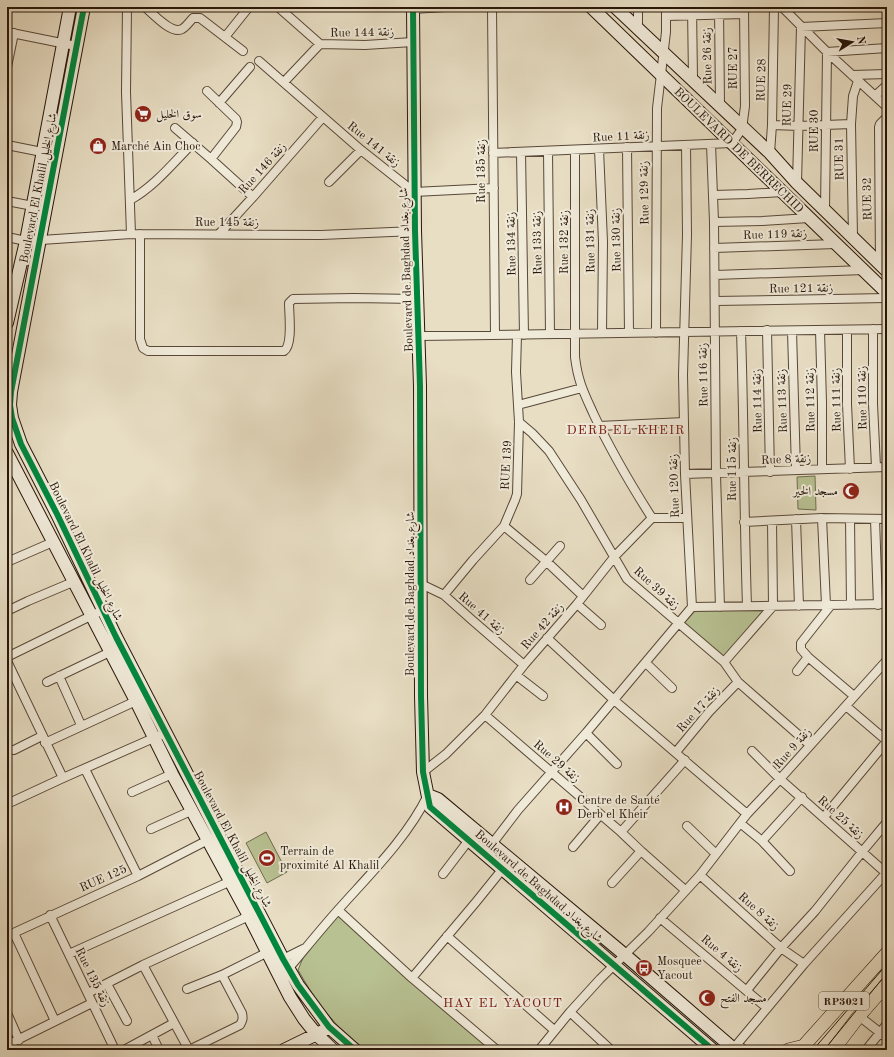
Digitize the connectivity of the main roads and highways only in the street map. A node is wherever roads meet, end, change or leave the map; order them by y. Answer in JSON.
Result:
{"nodes":[{"id":1,"x":887,"y":953,"type":"edge"},
{"id":2,"x":887,"y":984,"type":"edge"},
{"id":3,"x":802,"y":1048,"type":"edge"},
{"id":4,"x":788,"y":1050,"type":"edge"},
{"id":5,"x":833,"y":1050,"type":"edge"}],
"edges":[{"from":1,"to":3,"type":"main road","number":"RP3021"},
{"from":2,"to":5,"type":"main road","number":"RP3021"},
{"from":3,"to":4,"type":"main road"}]}
